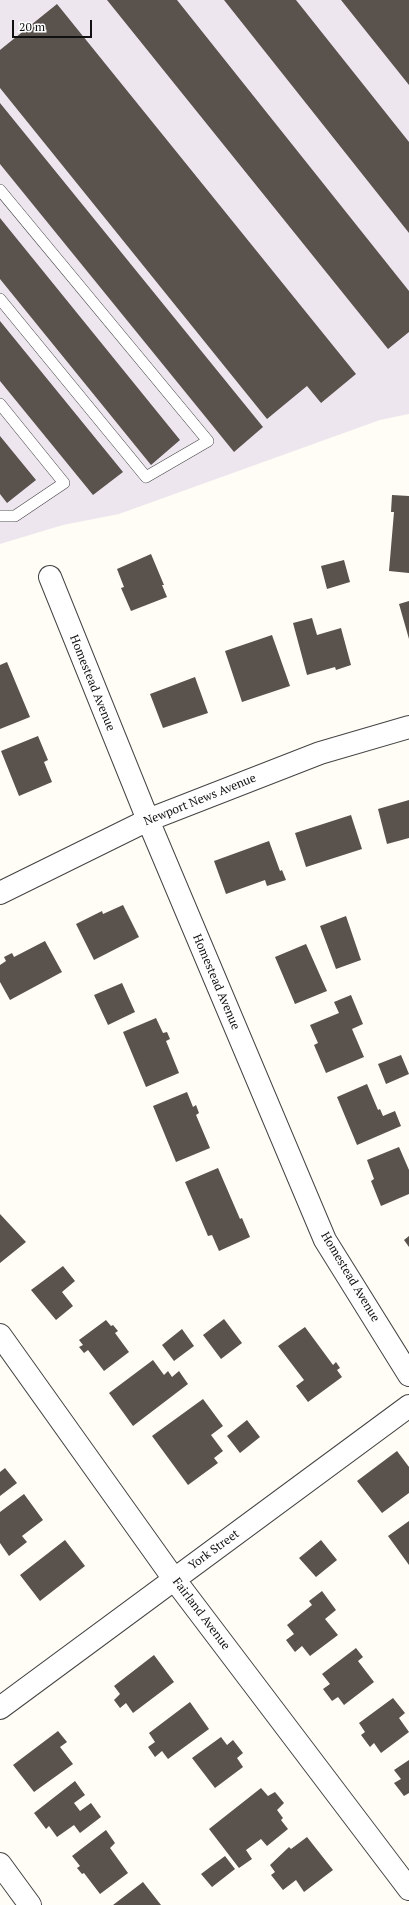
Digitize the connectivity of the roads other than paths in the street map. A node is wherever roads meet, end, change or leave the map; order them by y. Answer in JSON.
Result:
{"nodes":[{"id":1,"x":0,"y":190,"type":"edge"},
{"id":2,"x":0,"y":299,"type":"edge"},
{"id":3,"x":0,"y":404,"type":"edge"},
{"id":4,"x":0,"y":516,"type":"edge"},
{"id":5,"x":50,"y":577,"type":"dead end"},
{"id":6,"x":409,"y":727,"type":"edge"},
{"id":7,"x":148,"y":820,"type":"junction"},
{"id":8,"x":0,"y":893,"type":"edge"},
{"id":9,"x":0,"y":1335,"type":"edge"},
{"id":10,"x":409,"y":1375,"type":"edge"},
{"id":11,"x":409,"y":1406,"type":"edge"},
{"id":12,"x":174,"y":1579,"type":"junction"},
{"id":13,"x":0,"y":1708,"type":"edge"},
{"id":14,"x":0,"y":1864,"type":"edge"},
{"id":15,"x":409,"y":1889,"type":"edge"},
{"id":16,"x":30,"y":1905,"type":"edge"}],
"edges":[{"from":1,"to":2,"type":"lane"},
{"from":3,"to":4,"type":"lane"},
{"from":5,"to":7,"type":"street","name":"Homestead Avenue"},
{"from":6,"to":7,"type":"street","name":"Newport News Avenue"},
{"from":7,"to":8,"type":"street","name":"Newport News Avenue"},
{"from":7,"to":10,"type":"street","name":"Homestead Avenue"},
{"from":9,"to":12,"type":"street","name":"Fairland Avenue"},
{"from":11,"to":12,"type":"street","name":"York Street"},
{"from":12,"to":13,"type":"street","name":"York Street"},
{"from":12,"to":15,"type":"street","name":"Fairland Avenue"},
{"from":14,"to":16,"type":"street"}]}
